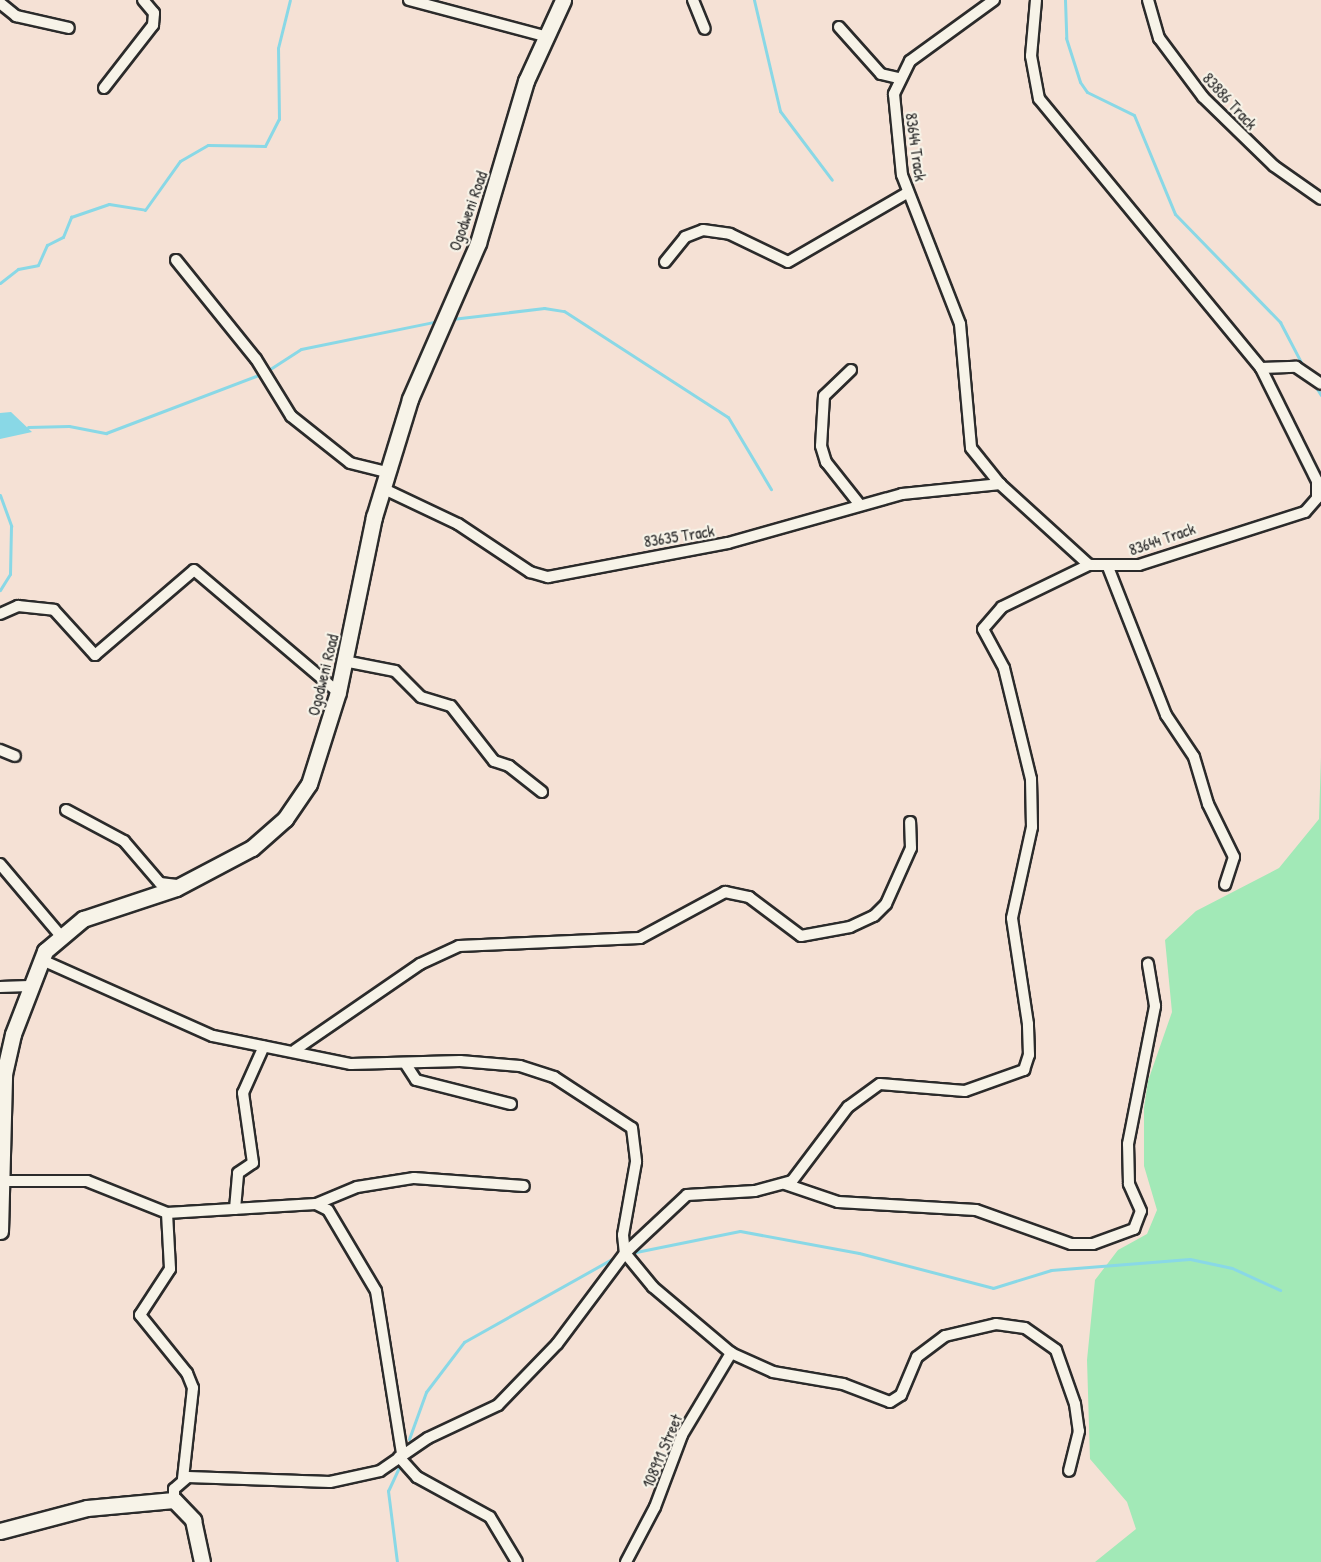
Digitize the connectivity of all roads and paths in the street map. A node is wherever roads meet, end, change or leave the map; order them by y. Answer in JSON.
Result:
{"nodes":[{"id":1,"x":142,"y":0,"type":"edge"},
{"id":2,"x":409,"y":0,"type":"edge"},
{"id":3,"x":563,"y":0,"type":"edge"},
{"id":4,"x":693,"y":0,"type":"edge"},
{"id":5,"x":994,"y":0,"type":"edge"},
{"id":6,"x":1036,"y":0,"type":"edge"},
{"id":7,"x":1148,"y":0,"type":"edge"},
{"id":8,"x":0,"y":3,"type":"edge"},
{"id":9,"x":839,"y":27,"type":"dead end"},
{"id":10,"x":69,"y":28,"type":"dead end"},
{"id":11,"x":705,"y":29,"type":"dead end"},
{"id":12,"x":544,"y":36,"type":"junction"},
{"id":13,"x":898,"y":78,"type":"junction"},
{"id":14,"x":104,"y":88,"type":"dead end"},
{"id":15,"x":907,"y":193,"type":"junction"},
{"id":16,"x":1321,"y":198,"type":"edge"},
{"id":17,"x":176,"y":260,"type":"dead end"},
{"id":18,"x":665,"y":262,"type":"dead end"},
{"id":19,"x":1261,"y":368,"type":"junction"},
{"id":20,"x":851,"y":370,"type":"dead end"},
{"id":21,"x":1321,"y":384,"type":"edge"},
{"id":22,"x":387,"y":472,"type":"junction"},
{"id":23,"x":1000,"y":484,"type":"junction"},
{"id":24,"x":382,"y":488,"type":"junction"},
{"id":25,"x":860,"y":505,"type":"junction"},
{"id":26,"x":1089,"y":566,"type":"junction"},
{"id":27,"x":1108,"y":567,"type":"junction"},
{"id":28,"x":0,"y":614,"type":"edge"},
{"id":29,"x":344,"y":661,"type":"junction"},
{"id":30,"x":338,"y":692,"type":"junction"},
{"id":31,"x":0,"y":750,"type":"edge"},
{"id":32,"x":15,"y":756,"type":"dead end"},
{"id":33,"x":542,"y":792,"type":"dead end"},
{"id":34,"x":66,"y":810,"type":"dead end"},
{"id":35,"x":910,"y":822,"type":"dead end"},
{"id":36,"x":0,"y":864,"type":"edge"},
{"id":37,"x":1225,"y":885,"type":"dead end"},
{"id":38,"x":180,"y":886,"type":"junction"},
{"id":39,"x":60,"y":935,"type":"junction"},
{"id":40,"x":42,"y":960,"type":"junction"},
{"id":41,"x":1148,"y":964,"type":"dead end"},
{"id":42,"x":29,"y":986,"type":"junction"},
{"id":43,"x":0,"y":987,"type":"edge"},
{"id":44,"x":264,"y":1046,"type":"junction"},
{"id":45,"x":295,"y":1050,"type":"junction"},
{"id":46,"x":405,"y":1063,"type":"junction"},
{"id":47,"x":511,"y":1104,"type":"dead end"},
{"id":48,"x":1,"y":1156,"type":"edge"},
{"id":49,"x":3,"y":1181,"type":"junction"},
{"id":50,"x":785,"y":1184,"type":"junction"},
{"id":51,"x":524,"y":1186,"type":"dead end"},
{"id":52,"x":316,"y":1204,"type":"junction"},
{"id":53,"x":235,"y":1209,"type":"junction"},
{"id":54,"x":168,"y":1213,"type":"junction"},
{"id":55,"x":0,"y":1231,"type":"edge"},
{"id":56,"x":625,"y":1252,"type":"junction"},
{"id":57,"x":731,"y":1353,"type":"junction"},
{"id":58,"x":400,"y":1455,"type":"junction"},
{"id":59,"x":1069,"y":1472,"type":"dead end"},
{"id":60,"x":183,"y":1479,"type":"junction"},
{"id":61,"x":174,"y":1500,"type":"junction"},
{"id":62,"x":0,"y":1531,"type":"edge"},
{"id":63,"x":202,"y":1562,"type":"edge"},
{"id":64,"x":517,"y":1562,"type":"edge"},
{"id":65,"x":626,"y":1562,"type":"edge"}],
"edges":[{"from":1,"to":14,"type":"street"},
{"from":2,"to":12,"type":"street"},
{"from":3,"to":12,"type":"street","name":"Ogodweni Road"},
{"from":4,"to":11,"type":"street"},
{"from":5,"to":13,"type":"street"},
{"from":6,"to":19,"type":"street","name":"83644 Track"},
{"from":7,"to":16,"type":"street","name":"83886 Track"},
{"from":8,"to":10,"type":"street"},
{"from":9,"to":13,"type":"street"},
{"from":12,"to":22,"type":"street","name":"Ogodweni Road"},
{"from":13,"to":15,"type":"street","name":"83644 Track"},
{"from":15,"to":18,"type":"street"},
{"from":15,"to":23,"type":"street","name":"83644 Track"},
{"from":17,"to":22,"type":"street"},
{"from":19,"to":21,"type":"street"},
{"from":19,"to":27,"type":"street","name":"83644 Track"},
{"from":20,"to":25,"type":"street"},
{"from":22,"to":24,"type":"street","name":"Ogodweni Road"},
{"from":23,"to":25,"type":"street","name":"83635 Track"},
{"from":23,"to":26,"type":"street","name":"83644 Track"},
{"from":24,"to":25,"type":"street","name":"83635 Track"},
{"from":24,"to":29,"type":"street","name":"Ogodweni Road"},
{"from":26,"to":27,"type":"street","name":"83644 Track"},
{"from":26,"to":50,"type":"street"},
{"from":27,"to":37,"type":"street"},
{"from":28,"to":30,"type":"street"},
{"from":29,"to":30,"type":"street","name":"Ogodweni Road"},
{"from":29,"to":33,"type":"street"},
{"from":30,"to":38,"type":"street","name":"Ogodweni Road"},
{"from":31,"to":32,"type":"street"},
{"from":34,"to":38,"type":"street"},
{"from":35,"to":45,"type":"street"},
{"from":36,"to":39,"type":"street"},
{"from":38,"to":39,"type":"street","name":"Ogodweni Road"},
{"from":39,"to":40,"type":"street","name":"Ogodweni Road"},
{"from":40,"to":42,"type":"street","name":"Ogodweni Road"},
{"from":40,"to":44,"type":"street"},
{"from":41,"to":50,"type":"street"},
{"from":42,"to":43,"type":"street"},
{"from":42,"to":48,"type":"street","name":"Ogodweni Road"},
{"from":44,"to":45,"type":"street"},
{"from":44,"to":53,"type":"street"},
{"from":45,"to":46,"type":"street"},
{"from":46,"to":47,"type":"street"},
{"from":46,"to":56,"type":"street"},
{"from":48,"to":49,"type":"street","name":"Ogodweni Road"},
{"from":49,"to":54,"type":"street"},
{"from":49,"to":55,"type":"street","name":"Ogodweni Road"},
{"from":50,"to":56,"type":"street"},
{"from":51,"to":52,"type":"street"},
{"from":52,"to":53,"type":"street"},
{"from":52,"to":58,"type":"street"},
{"from":53,"to":54,"type":"street"},
{"from":54,"to":60,"type":"street"},
{"from":56,"to":57,"type":"street"},
{"from":56,"to":58,"type":"street"},
{"from":57,"to":59,"type":"street"},
{"from":57,"to":65,"type":"street","name":"108911 Street"},
{"from":58,"to":60,"type":"street"},
{"from":58,"to":64,"type":"street"},
{"from":60,"to":61,"type":"street"},
{"from":61,"to":62,"type":"street"},
{"from":61,"to":63,"type":"street"}]}
